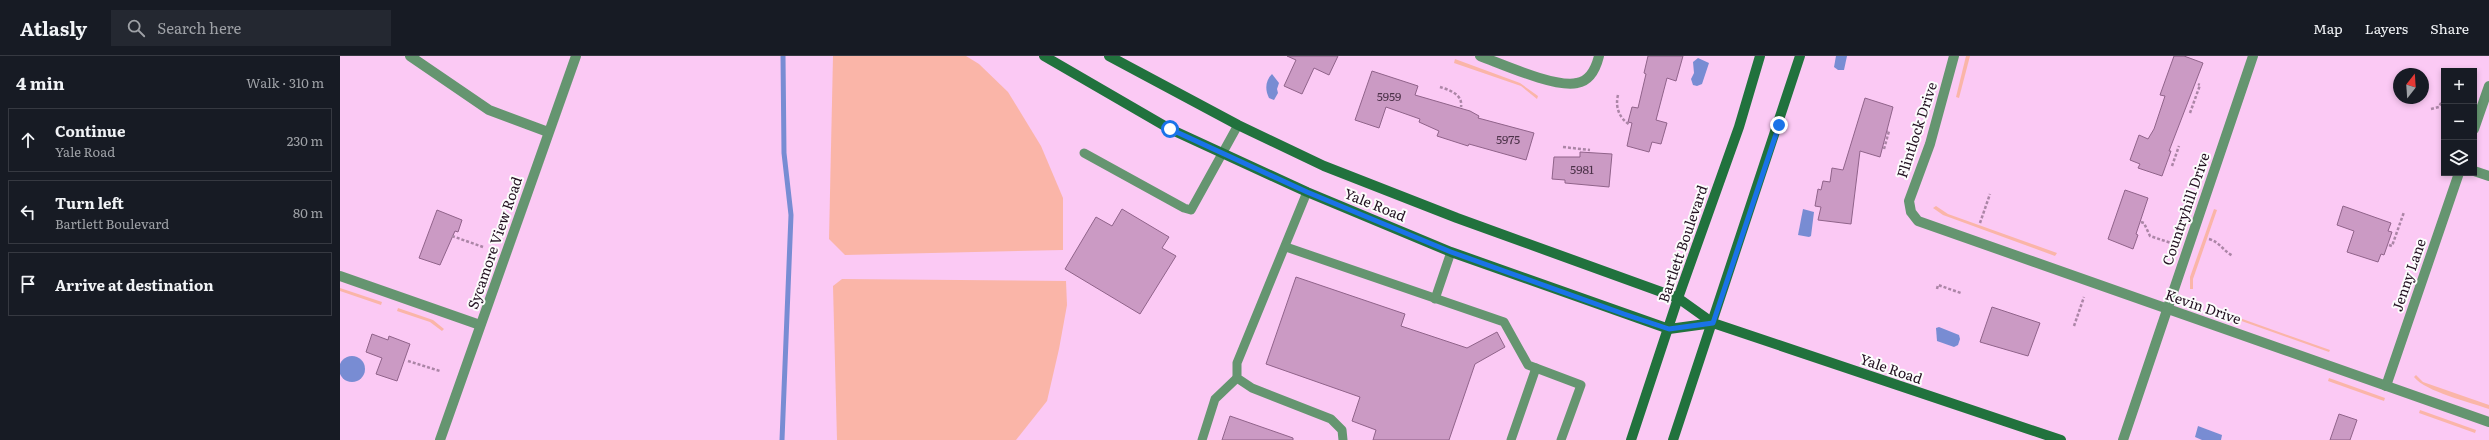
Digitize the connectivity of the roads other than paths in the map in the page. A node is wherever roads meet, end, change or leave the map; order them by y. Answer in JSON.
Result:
{"nodes":[{"id":1,"x":410,"y":56,"type":"edge"},
{"id":2,"x":576,"y":56,"type":"edge"},
{"id":3,"x":1044,"y":56,"type":"edge"},
{"id":4,"x":1109,"y":56,"type":"edge"},
{"id":5,"x":1480,"y":56,"type":"edge"},
{"id":6,"x":1599,"y":56,"type":"edge"},
{"id":7,"x":1760,"y":56,"type":"edge"},
{"id":8,"x":1800,"y":56,"type":"edge"},
{"id":9,"x":1954,"y":56,"type":"edge"},
{"id":10,"x":2253,"y":56,"type":"edge"},
{"id":11,"x":2489,"y":86,"type":"edge"},
{"id":12,"x":2477,"y":120,"type":"edge"},
{"id":13,"x":1238,"y":125,"type":"junction"},
{"id":14,"x":548,"y":132,"type":"junction"},
{"id":15,"x":1084,"y":153,"type":"dead end"},
{"id":16,"x":1223,"y":154,"type":"junction"},
{"id":17,"x":2477,"y":172,"type":"edge"},
{"id":18,"x":2458,"y":176,"type":"edge"},
{"id":19,"x":2489,"y":176,"type":"edge"},
{"id":20,"x":1307,"y":192,"type":"junction"},
{"id":21,"x":1911,"y":212,"type":"joint"},
{"id":22,"x":1286,"y":247,"type":"junction"},
{"id":23,"x":1451,"y":252,"type":"junction"},
{"id":24,"x":340,"y":276,"type":"edge"},
{"id":25,"x":1678,"y":298,"type":"junction"},
{"id":26,"x":1434,"y":299,"type":"junction"},
{"id":27,"x":2167,"y":309,"type":"junction"},
{"id":28,"x":1713,"y":323,"type":"junction"},
{"id":29,"x":480,"y":325,"type":"junction"},
{"id":30,"x":1669,"y":329,"type":"junction"},
{"id":31,"x":1536,"y":368,"type":"junction"},
{"id":32,"x":1237,"y":378,"type":"junction"},
{"id":33,"x":2386,"y":386,"type":"junction"},
{"id":34,"x":2489,"y":422,"type":"edge"},
{"id":35,"x":440,"y":440,"type":"edge"},
{"id":36,"x":1202,"y":440,"type":"edge"},
{"id":37,"x":1343,"y":440,"type":"edge"},
{"id":38,"x":1511,"y":440,"type":"edge"},
{"id":39,"x":1561,"y":440,"type":"edge"},
{"id":40,"x":1631,"y":440,"type":"edge"},
{"id":41,"x":1673,"y":440,"type":"edge"},
{"id":42,"x":2061,"y":440,"type":"edge"},
{"id":43,"x":2123,"y":440,"type":"edge"}],
"edges":[{"from":1,"to":14,"type":"street"},
{"from":2,"to":14,"type":"street","name":"Sycamore View Road"},
{"from":3,"to":16,"type":"main road","name":"Yale Road"},
{"from":4,"to":13,"type":"main road","name":"Yale Road"},
{"from":5,"to":6,"type":"street"},
{"from":7,"to":25,"type":"main road","name":"Bartlett Boulevard"},
{"from":8,"to":28,"type":"main road"},
{"from":9,"to":21,"type":"street","name":"Flintlock Drive"},
{"from":10,"to":27,"type":"street","name":"Countryhill Drive"},
{"from":11,"to":12,"type":"street"},
{"from":13,"to":16,"type":"lane"},
{"from":13,"to":25,"type":"main road","name":"Yale Road"},
{"from":14,"to":29,"type":"street","name":"Sycamore View Road"},
{"from":15,"to":16,"type":"lane"},
{"from":16,"to":20,"type":"main road","name":"Yale Road"},
{"from":17,"to":19,"type":"street"},
{"from":18,"to":33,"type":"street","name":"Jenny Lane"},
{"from":20,"to":22,"type":"lane"},
{"from":20,"to":23,"type":"main road","name":"Yale Road"},
{"from":21,"to":27,"type":"street","name":"Kevin Drive"},
{"from":22,"to":26,"type":"lane"},
{"from":22,"to":32,"type":"lane"},
{"from":23,"to":26,"type":"lane"},
{"from":23,"to":30,"type":"main road","name":"Yale Road"},
{"from":24,"to":29,"type":"street"},
{"from":25,"to":28,"type":"main road","name":"Yale Road"},
{"from":25,"to":30,"type":"main road","name":"Bartlett Boulevard"},
{"from":26,"to":31,"type":"lane"},
{"from":27,"to":33,"type":"street","name":"Kevin Drive"},
{"from":27,"to":43,"type":"street","name":"Countryhill Drive"},
{"from":28,"to":30,"type":"main road","name":"Yale Road"},
{"from":28,"to":41,"type":"main road"},
{"from":28,"to":42,"type":"main road","name":"Yale Road"},
{"from":29,"to":35,"type":"street","name":"Sycamore View Road"},
{"from":30,"to":40,"type":"main road","name":"Bartlett Boulevard"},
{"from":31,"to":38,"type":"lane"},
{"from":31,"to":39,"type":"lane"},
{"from":32,"to":36,"type":"lane"},
{"from":32,"to":37,"type":"lane"},
{"from":33,"to":34,"type":"street","name":"Kevin Drive"}]}
